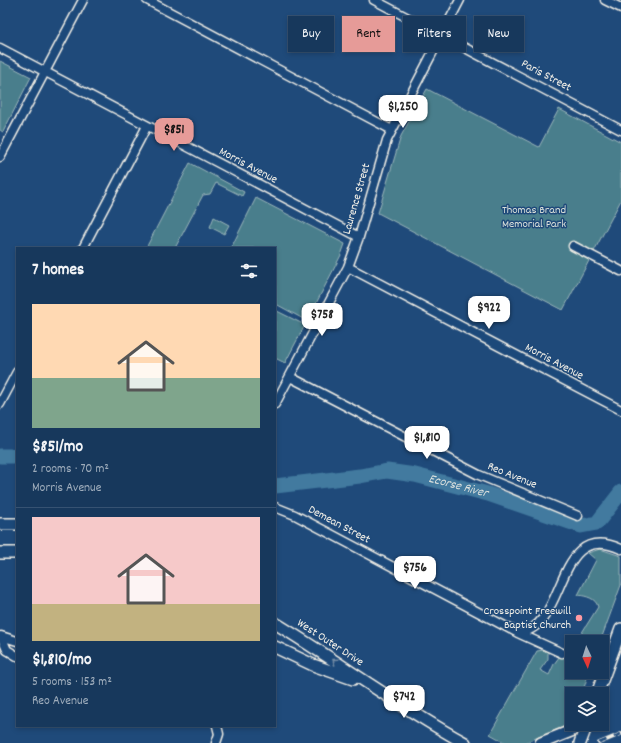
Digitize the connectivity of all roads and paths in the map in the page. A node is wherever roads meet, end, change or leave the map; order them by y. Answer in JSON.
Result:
{"nodes":[{"id":1,"x":83,"y":0,"type":"edge"},
{"id":2,"x":147,"y":0,"type":"edge"},
{"id":3,"x":374,"y":0,"type":"edge"},
{"id":4,"x":460,"y":0,"type":"edge"},
{"id":5,"x":605,"y":0,"type":"edge"},
{"id":6,"x":621,"y":8,"type":"edge"},
{"id":7,"x":404,"y":16,"type":"edge"},
{"id":8,"x":452,"y":16,"type":"edge"},
{"id":9,"x":0,"y":48,"type":"edge"},
{"id":10,"x":466,"y":48,"type":"edge"},
{"id":11,"x":433,"y":52,"type":"edge"},
{"id":12,"x":46,"y":71,"type":"junction"},
{"id":13,"x":147,"y":126,"type":"junction"},
{"id":14,"x":392,"y":130,"type":"junction"},
{"id":15,"x":621,"y":130,"type":"edge"},
{"id":16,"x":0,"y":157,"type":"edge"},
{"id":17,"x":359,"y":237,"type":"junction"},
{"id":18,"x":573,"y":246,"type":"dead end"},
{"id":19,"x":84,"y":247,"type":"edge"},
{"id":20,"x":348,"y":268,"type":"junction"},
{"id":21,"x":621,"y":271,"type":"edge"},
{"id":22,"x":16,"y":374,"type":"edge"},
{"id":23,"x":290,"y":377,"type":"junction"},
{"id":24,"x":276,"y":402,"type":"edge"},
{"id":25,"x":0,"y":404,"type":"edge"},
{"id":26,"x":621,"y":410,"type":"edge"},
{"id":27,"x":276,"y":507,"type":"edge"},
{"id":28,"x":578,"y":516,"type":"dead end"},
{"id":29,"x":0,"y":524,"type":"edge"},
{"id":30,"x":16,"y":524,"type":"edge"},
{"id":31,"x":621,"y":549,"type":"edge"},
{"id":32,"x":0,"y":553,"type":"edge"},
{"id":33,"x":16,"y":553,"type":"edge"},
{"id":34,"x":276,"y":624,"type":"edge"},
{"id":35,"x":621,"y":629,"type":"edge"},
{"id":36,"x":518,"y":633,"type":"junction"},
{"id":37,"x":0,"y":636,"type":"edge"},
{"id":38,"x":16,"y":641,"type":"edge"},
{"id":39,"x":276,"y":646,"type":"edge"},
{"id":40,"x":562,"y":653,"type":"dead end"},
{"id":41,"x":16,"y":655,"type":"edge"},
{"id":42,"x":367,"y":684,"type":"junction"},
{"id":43,"x":600,"y":687,"type":"edge"},
{"id":44,"x":217,"y":727,"type":"edge"},
{"id":45,"x":571,"y":731,"type":"edge"},
{"id":46,"x":584,"y":731,"type":"edge"},
{"id":47,"x":216,"y":743,"type":"edge"},
{"id":48,"x":465,"y":743,"type":"edge"},
{"id":49,"x":541,"y":743,"type":"edge"},
{"id":50,"x":580,"y":743,"type":"edge"}],
"edges":[{"from":1,"to":12,"type":"street"},
{"from":2,"to":14,"type":"street"},
{"from":3,"to":7,"type":"street","name":"Paris Street"},
{"from":4,"to":8,"type":"street","name":"Laurence Street"},
{"from":5,"to":6,"type":"street"},
{"from":9,"to":12,"type":"street","name":"Morris Avenue"},
{"from":10,"to":15,"type":"street","name":"Paris Street"},
{"from":11,"to":14,"type":"street","name":"Laurence Street"},
{"from":12,"to":13,"type":"street","name":"Morris Avenue"},
{"from":12,"to":16,"type":"street"},
{"from":13,"to":17,"type":"street","name":"Morris Avenue"},
{"from":13,"to":19,"type":"street"},
{"from":14,"to":17,"type":"street","name":"Laurence Street"},
{"from":17,"to":20,"type":"street","name":"Laurence Street"},
{"from":18,"to":21,"type":"street"},
{"from":20,"to":23,"type":"street","name":"Laurence Street"},
{"from":20,"to":26,"type":"street","name":"Morris Avenue"},
{"from":22,"to":25,"type":"street"},
{"from":23,"to":24,"type":"street","name":"Laurence Street"},
{"from":23,"to":28,"type":"street","name":"Reo Avenue"},
{"from":27,"to":36,"type":"street","name":"Demean Street"},
{"from":29,"to":30,"type":"main road"},
{"from":31,"to":36,"type":"street"},
{"from":32,"to":33,"type":"main road"},
{"from":42,"to":34,"type":"main road","name":"West Outer Drive","one_way":true},
{"from":35,"to":43,"type":"main road"},
{"from":36,"to":40,"type":"street","name":"Demean Street"},
{"from":37,"to":38,"type":"street"},
{"from":37,"to":41,"type":"street"},
{"from":39,"to":42,"type":"main road","name":"West Outer Drive"},
{"from":42,"to":48,"type":"main road"},
{"from":44,"to":47,"type":"street"},
{"from":45,"to":49,"type":"main road"},
{"from":46,"to":50,"type":"main road"}]}
